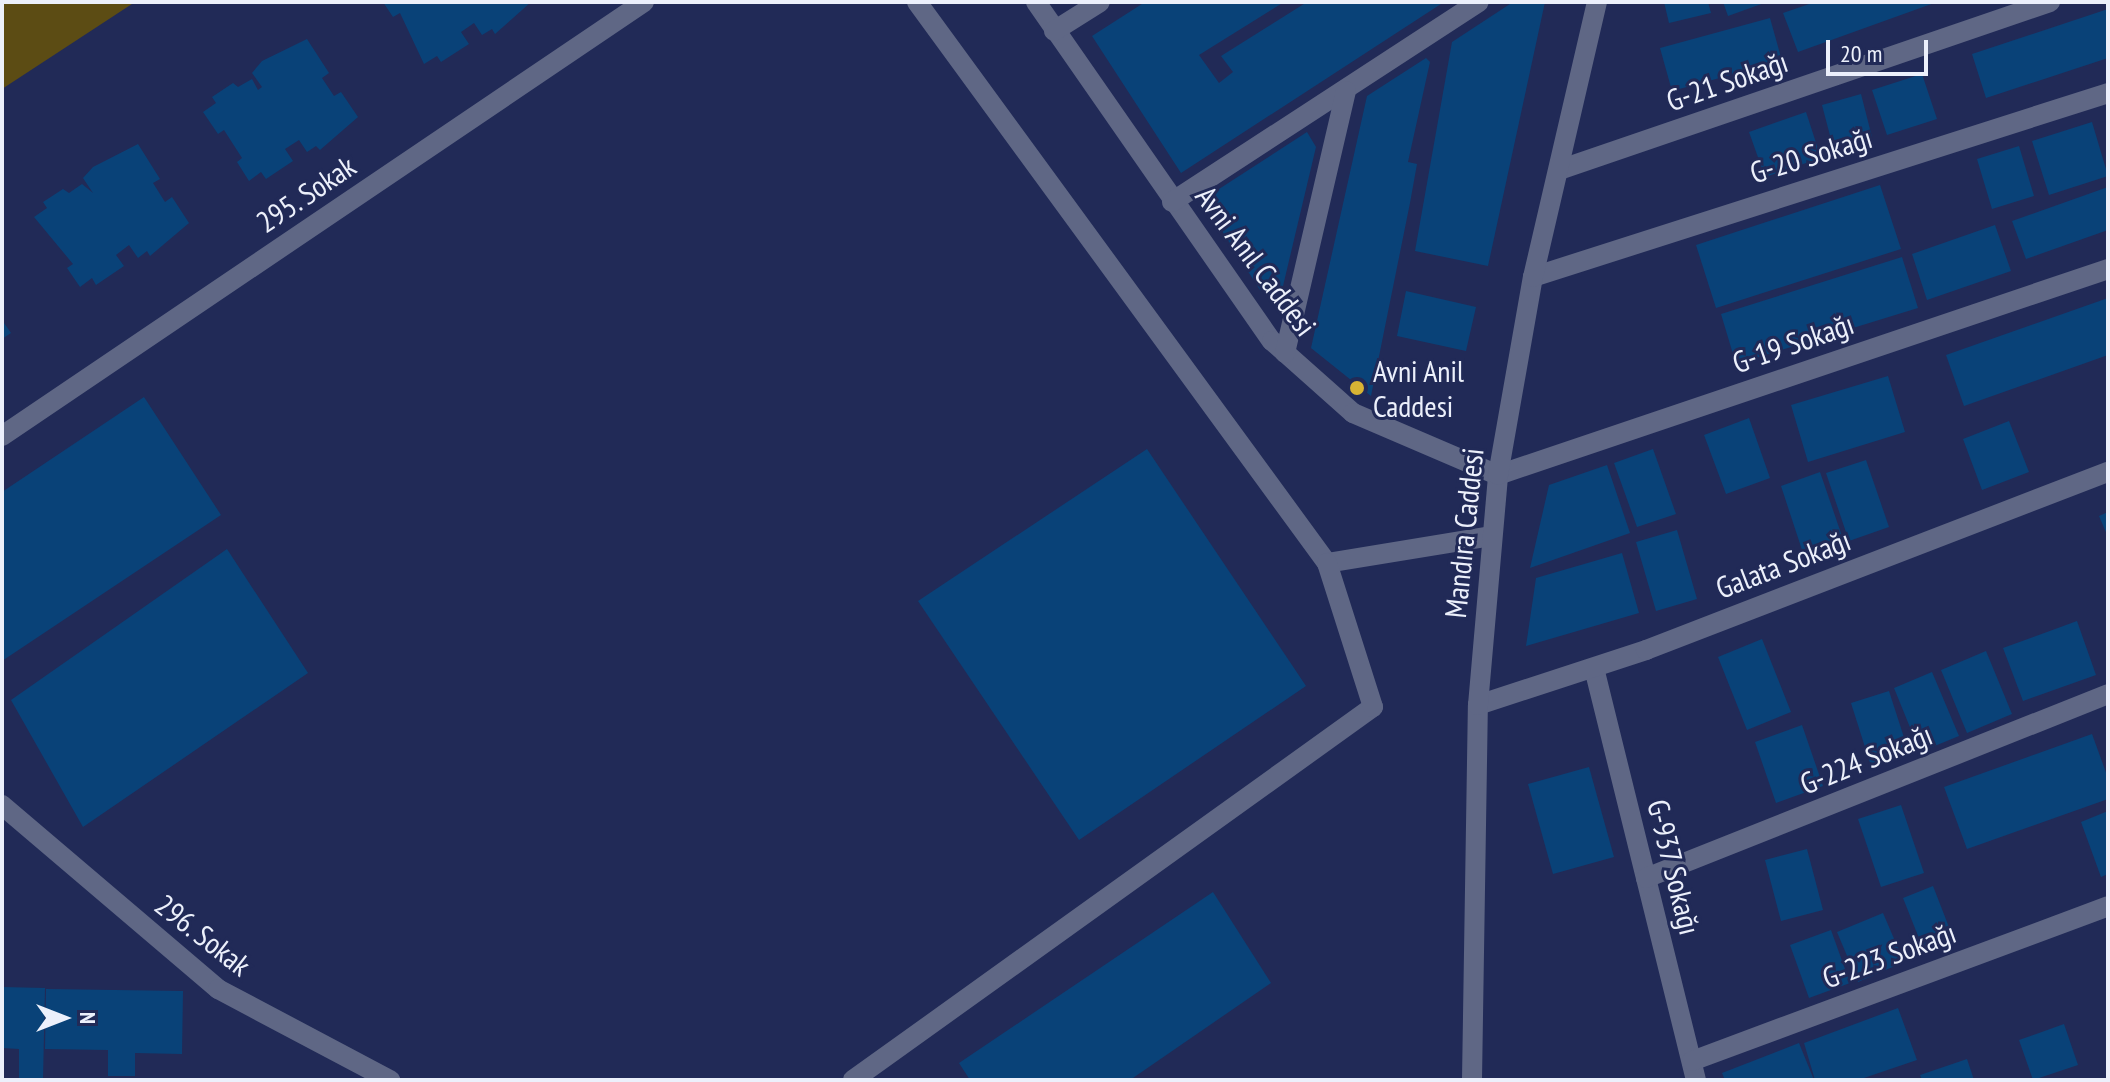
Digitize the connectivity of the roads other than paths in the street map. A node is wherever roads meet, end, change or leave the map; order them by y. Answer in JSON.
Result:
{"nodes":[{"id":1,"x":644,"y":2,"type":"edge"},
{"id":2,"x":917,"y":2,"type":"edge"},
{"id":3,"x":1036,"y":2,"type":"edge"},
{"id":4,"x":1100,"y":2,"type":"edge"},
{"id":5,"x":1479,"y":2,"type":"edge"},
{"id":6,"x":1597,"y":2,"type":"edge"},
{"id":7,"x":2050,"y":2,"type":"edge"},
{"id":8,"x":1054,"y":31,"type":"junction"},
{"id":9,"x":1346,"y":91,"type":"junction"},
{"id":10,"x":2108,"y":93,"type":"edge"},
{"id":11,"x":1559,"y":170,"type":"junction"},
{"id":12,"x":1172,"y":202,"type":"junction"},
{"id":13,"x":2108,"y":269,"type":"edge"},
{"id":14,"x":1533,"y":277,"type":"junction"},
{"id":15,"x":1285,"y":353,"type":"junction"},
{"id":16,"x":2,"y":436,"type":"edge"},
{"id":17,"x":2108,"y":472,"type":"edge"},
{"id":18,"x":1498,"y":475,"type":"junction"},
{"id":19,"x":1491,"y":536,"type":"junction"},
{"id":20,"x":1327,"y":563,"type":"junction"},
{"id":21,"x":1594,"y":668,"type":"junction"},
{"id":22,"x":2108,"y":694,"type":"edge"},
{"id":23,"x":1478,"y":705,"type":"junction"},
{"id":24,"x":2,"y":805,"type":"edge"},
{"id":25,"x":1646,"y":878,"type":"junction"},
{"id":26,"x":2108,"y":906,"type":"edge"},
{"id":27,"x":1694,"y":1070,"type":"edge"},
{"id":28,"x":390,"y":1080,"type":"edge"},
{"id":29,"x":853,"y":1080,"type":"edge"},
{"id":30,"x":1472,"y":1080,"type":"edge"}],
"edges":[{"from":1,"to":16,"type":"street","name":"295. Sokak"},
{"from":2,"to":20,"type":"street"},
{"from":3,"to":8,"type":"street","name":"Avni Anıl Caddesi"},
{"from":4,"to":8,"type":"street"},
{"from":5,"to":9,"type":"street"},
{"from":6,"to":11,"type":"street","name":"Mandıra Caddesi"},
{"from":7,"to":11,"type":"street","name":"G-21 Sokağı"},
{"from":8,"to":12,"type":"street","name":"Avni Anıl Caddesi"},
{"from":9,"to":12,"type":"street"},
{"from":9,"to":15,"type":"street"},
{"from":10,"to":14,"type":"street","name":"G-20 Sokağı"},
{"from":11,"to":14,"type":"street","name":"Mandıra Caddesi"},
{"from":12,"to":15,"type":"street","name":"Avni Anıl Caddesi"},
{"from":13,"to":18,"type":"street","name":"G-19 Sokağı"},
{"from":14,"to":18,"type":"street","name":"Mandıra Caddesi"},
{"from":15,"to":18,"type":"street","name":"Avni Anıl Caddesi"},
{"from":17,"to":21,"type":"street","name":"Galata Sokağı"},
{"from":18,"to":19,"type":"street","name":"Mandıra Caddesi"},
{"from":19,"to":20,"type":"street"},
{"from":19,"to":23,"type":"street","name":"Mandıra Caddesi"},
{"from":20,"to":29,"type":"street"},
{"from":21,"to":23,"type":"street","name":"Galata Sokağı"},
{"from":21,"to":25,"type":"street","name":"G-937 Sokağı"},
{"from":22,"to":25,"type":"street","name":"G-224 Sokağı"},
{"from":23,"to":30,"type":"street","name":"Mandıra Caddesi"},
{"from":24,"to":28,"type":"street","name":"296. Sokak"},
{"from":25,"to":27,"type":"street","name":"G-937 Sokağı"},
{"from":26,"to":27,"type":"street","name":"G-223 Sokağı"}]}
